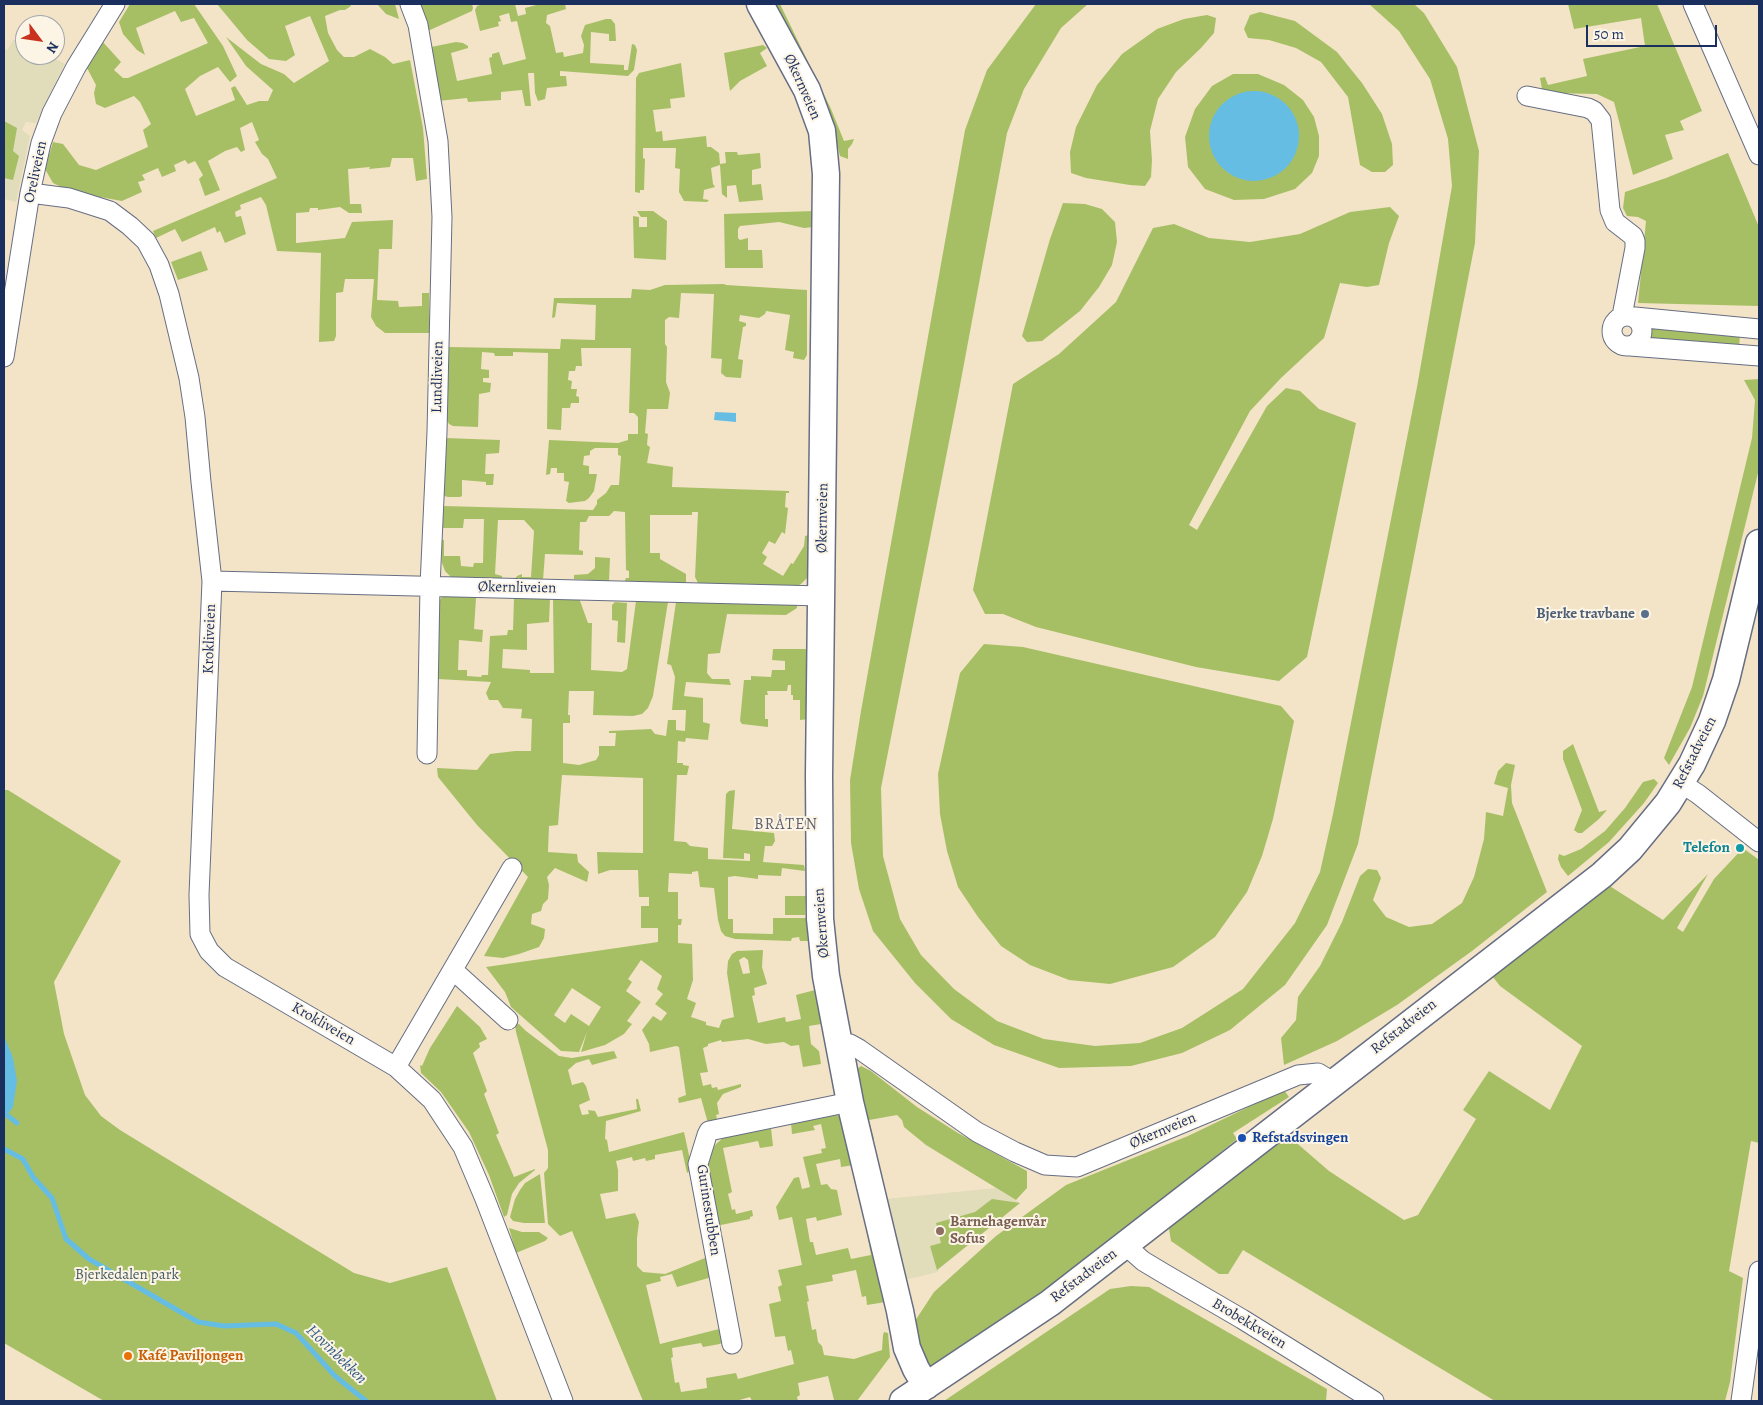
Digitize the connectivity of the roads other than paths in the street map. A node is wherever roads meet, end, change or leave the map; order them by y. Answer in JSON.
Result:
{"nodes":[{"id":1,"x":115,"y":4,"type":"edge"},
{"id":2,"x":410,"y":4,"type":"edge"},
{"id":3,"x":760,"y":4,"type":"edge"},
{"id":4,"x":1693,"y":4,"type":"edge"},
{"id":5,"x":1527,"y":96,"type":"dead end"},
{"id":6,"x":1759,"y":155,"type":"edge"},
{"id":7,"x":30,"y":193,"type":"junction"},
{"id":8,"x":1628,"y":316,"type":"junction"},
{"id":9,"x":1759,"y":329,"type":"edge"},
{"id":10,"x":1630,"y":346,"type":"junction"},
{"id":11,"x":1759,"y":356,"type":"edge"},
{"id":12,"x":4,"y":357,"type":"edge"},
{"id":13,"x":1759,"y":543,"type":"edge"},
{"id":14,"x":212,"y":581,"type":"junction"},
{"id":15,"x":430,"y":586,"type":"junction"},
{"id":16,"x":822,"y":596,"type":"junction"},
{"id":17,"x":427,"y":754,"type":"dead end"},
{"id":18,"x":1681,"y":783,"type":"junction"},
{"id":19,"x":1759,"y":842,"type":"edge"},
{"id":20,"x":512,"y":868,"type":"dead end"},
{"id":21,"x":453,"y":970,"type":"junction"},
{"id":22,"x":508,"y":1020,"type":"dead end"},
{"id":23,"x":840,"y":1045,"type":"junction"},
{"id":24,"x":396,"y":1067,"type":"junction"},
{"id":25,"x":1333,"y":1082,"type":"junction"},
{"id":26,"x":850,"y":1102,"type":"junction"},
{"id":27,"x":1125,"y":1245,"type":"junction"},
{"id":28,"x":1759,"y":1271,"type":"edge"},
{"id":29,"x":732,"y":1344,"type":"dead end"},
{"id":30,"x":926,"y":1386,"type":"junction"},
{"id":31,"x":563,"y":1401,"type":"edge"},
{"id":32,"x":903,"y":1401,"type":"edge"},
{"id":33,"x":1374,"y":1401,"type":"edge"},
{"id":34,"x":1741,"y":1401,"type":"edge"}],
"edges":[{"from":1,"to":7,"type":"street","name":"Oreliveien"},
{"from":2,"to":15,"type":"street","name":"Lundliveien"},
{"from":3,"to":16,"type":"street","name":"Økernveien"},
{"from":4,"to":6,"type":"street"},
{"from":5,"to":8,"type":"street"},
{"from":7,"to":12,"type":"street","name":"Oreliveien"},
{"from":7,"to":14,"type":"street","name":"Krokliveien"},
{"from":8,"to":9,"type":"street"},
{"from":8,"to":10,"type":"street"},
{"from":8,"to":10,"type":"street"},
{"from":10,"to":11,"type":"street"},
{"from":13,"to":18,"type":"street","name":"Refstadveien"},
{"from":14,"to":15,"type":"street","name":"Økernliveien"},
{"from":14,"to":24,"type":"street","name":"Krokliveien"},
{"from":15,"to":16,"type":"street","name":"Økernliveien"},
{"from":15,"to":17,"type":"street","name":"Lundliveien"},
{"from":16,"to":23,"type":"street","name":"Økernveien"},
{"from":18,"to":19,"type":"street"},
{"from":18,"to":25,"type":"street","name":"Refstadveien"},
{"from":20,"to":21,"type":"street"},
{"from":21,"to":22,"type":"street"},
{"from":21,"to":24,"type":"street"},
{"from":23,"to":25,"type":"street","name":"Økernveien"},
{"from":23,"to":26,"type":"street","name":"Økernveien"},
{"from":24,"to":31,"type":"street","name":"Krokliveien"},
{"from":25,"to":27,"type":"street","name":"Refstadveien"},
{"from":26,"to":29,"type":"street","name":"Gurinestubben"},
{"from":26,"to":30,"type":"street","name":"Økernveien"},
{"from":27,"to":30,"type":"street","name":"Refstadveien"},
{"from":27,"to":33,"type":"street","name":"Brobekkveien"},
{"from":28,"to":34,"type":"street"},
{"from":30,"to":32,"type":"street","name":"Refstadveien"}]}
